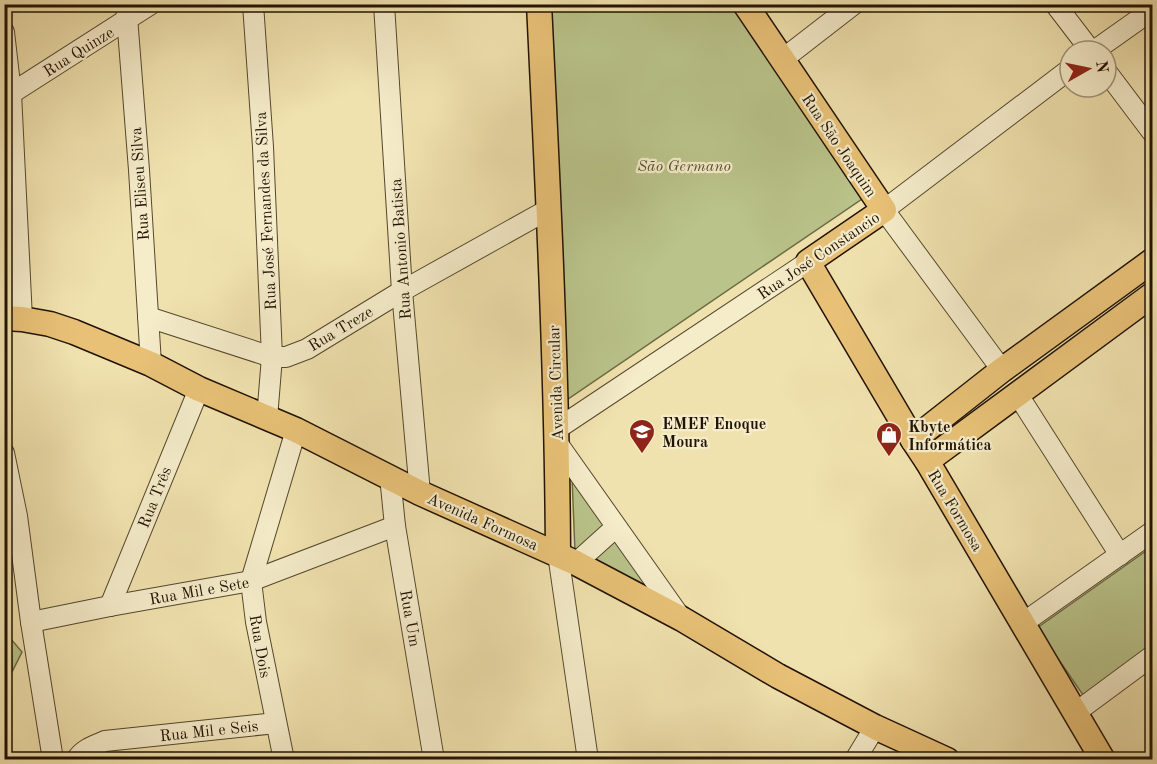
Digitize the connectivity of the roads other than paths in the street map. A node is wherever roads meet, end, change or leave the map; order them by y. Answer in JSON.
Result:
{"nodes":[{"id":1,"x":150,"y":4,"type":"edge"},
{"id":2,"x":253,"y":4,"type":"edge"},
{"id":3,"x":384,"y":4,"type":"edge"},
{"id":4,"x":539,"y":4,"type":"edge"},
{"id":5,"x":745,"y":4,"type":"edge"},
{"id":6,"x":854,"y":4,"type":"edge"},
{"id":7,"x":1055,"y":4,"type":"edge"},
{"id":8,"x":1152,"y":10,"type":"edge"},
{"id":9,"x":126,"y":12,"type":"edge"},
{"id":10,"x":4,"y":32,"type":"edge"},
{"id":11,"x":1083,"y":39,"type":"edge"},
{"id":12,"x":1110,"y":39,"type":"edge"},
{"id":13,"x":783,"y":59,"type":"junction"},
{"id":14,"x":1058,"y":78,"type":"edge"},
{"id":15,"x":1118,"y":87,"type":"edge"},
{"id":16,"x":8,"y":95,"type":"edge"},
{"id":17,"x":1152,"y":132,"type":"edge"},
{"id":18,"x":549,"y":209,"type":"junction"},
{"id":19,"x":884,"y":210,"type":"junction"},
{"id":20,"x":1152,"y":261,"type":"edge"},
{"id":21,"x":808,"y":262,"type":"junction"},
{"id":22,"x":402,"y":291,"type":"junction"},
{"id":23,"x":1152,"y":295,"type":"edge"},
{"id":24,"x":148,"y":317,"type":"junction"},
{"id":25,"x":9,"y":319,"type":"edge"},
{"id":26,"x":272,"y":357,"type":"junction"},
{"id":27,"x":151,"y":364,"type":"junction"},
{"id":28,"x":1002,"y":370,"type":"junction"},
{"id":29,"x":199,"y":389,"type":"junction"},
{"id":30,"x":1018,"y":395,"type":"junction"},
{"id":31,"x":267,"y":418,"type":"junction"},
{"id":32,"x":296,"y":430,"type":"junction"},
{"id":33,"x":557,"y":436,"type":"junction"},
{"id":34,"x":912,"y":440,"type":"junction"},
{"id":35,"x":4,"y":453,"type":"edge"},
{"id":36,"x":927,"y":461,"type":"junction"},
{"id":37,"x":390,"y":476,"type":"junction"},
{"id":38,"x":420,"y":492,"type":"junction"},
{"id":39,"x":395,"y":526,"type":"junction"},
{"id":40,"x":616,"y":527,"type":"junction"},
{"id":41,"x":1151,"y":537,"type":"edge"},
{"id":42,"x":1119,"y":555,"type":"junction"},
{"id":43,"x":567,"y":558,"type":"junction"},
{"id":44,"x":251,"y":582,"type":"junction"},
{"id":45,"x":110,"y":606,"type":"junction"},
{"id":46,"x":682,"y":619,"type":"junction"},
{"id":47,"x":31,"y":622,"type":"junction"},
{"id":48,"x":1023,"y":623,"type":"junction"},
{"id":49,"x":1152,"y":656,"type":"edge"},
{"id":50,"x":1075,"y":713,"type":"junction"},
{"id":51,"x":276,"y":723,"type":"junction"},
{"id":52,"x":875,"y":727,"type":"junction"},
{"id":53,"x":53,"y":759,"type":"edge"},
{"id":54,"x":76,"y":759,"type":"edge"},
{"id":55,"x":284,"y":759,"type":"edge"},
{"id":56,"x":435,"y":759,"type":"edge"},
{"id":57,"x":588,"y":759,"type":"edge"},
{"id":58,"x":855,"y":759,"type":"edge"},
{"id":59,"x":947,"y":759,"type":"edge"},
{"id":60,"x":1103,"y":759,"type":"edge"}],
"edges":[{"from":1,"to":9,"type":"street","name":"Rua Quinze"},
{"from":2,"to":26,"type":"street","name":"Rua José Fernandes da Silva"},
{"from":3,"to":22,"type":"street","name":"Rua Antonio Batista"},
{"from":4,"to":18,"type":"main road","name":"Avenida Circular"},
{"from":5,"to":13,"type":"main road","name":"Rua São Joaquim"},
{"from":6,"to":13,"type":"street"},
{"from":7,"to":11,"type":"street"},
{"from":8,"to":12,"type":"street"},
{"from":9,"to":16,"type":"street","name":"Rua Quinze"},
{"from":9,"to":24,"type":"street","name":"Rua Eliseu Silva"},
{"from":10,"to":16,"type":"street"},
{"from":13,"to":19,"type":"main road","name":"Rua São Joaquim"},
{"from":14,"to":19,"type":"street","name":"Rua José Constancio"},
{"from":15,"to":17,"type":"street"},
{"from":16,"to":25,"type":"street"},
{"from":18,"to":22,"type":"street","name":"Rua Treze"},
{"from":18,"to":33,"type":"main road","name":"Avenida Circular"},
{"from":19,"to":21,"type":"main road","name":"Rua José Constancio"},
{"from":19,"to":28,"type":"street","name":"Rua São Joaquim"},
{"from":20,"to":28,"type":"main road"},
{"from":21,"to":33,"type":"street","name":"Rua José Constancio"},
{"from":21,"to":34,"type":"main road","name":"Rua Formosa"},
{"from":22,"to":26,"type":"street","name":"Rua Treze"},
{"from":22,"to":38,"type":"street","name":"Rua Antonio Batista"},
{"from":23,"to":30,"type":"main road"},
{"from":24,"to":26,"type":"street","name":"Rua Treze"},
{"from":24,"to":27,"type":"street","name":"Rua Eliseu Silva"},
{"from":25,"to":27,"type":"main road","name":"Avenida Formosa"},
{"from":26,"to":31,"type":"street","name":"Rua José Fernandes da Silva"},
{"from":27,"to":29,"type":"main road","name":"Avenida Formosa"},
{"from":28,"to":34,"type":"main road"},
{"from":29,"to":31,"type":"main road","name":"Avenida Formosa"},
{"from":29,"to":45,"type":"street","name":"Rua Três"},
{"from":30,"to":36,"type":"main road"},
{"from":30,"to":42,"type":"street"},
{"from":31,"to":32,"type":"main road","name":"Avenida Formosa"},
{"from":32,"to":37,"type":"main road","name":"Avenida Formosa"},
{"from":32,"to":44,"type":"street","name":"Rua Dois"},
{"from":33,"to":40,"type":"street"},
{"from":33,"to":43,"type":"main road","name":"Avenida Circular"},
{"from":34,"to":36,"type":"main road","name":"Rua Formosa"},
{"from":35,"to":47,"type":"street"},
{"from":36,"to":48,"type":"main road","name":"Rua Formosa"},
{"from":37,"to":38,"type":"main road","name":"Avenida Formosa"},
{"from":37,"to":39,"type":"street","name":"Rua Um"},
{"from":38,"to":43,"type":"main road","name":"Avenida Formosa"},
{"from":39,"to":44,"type":"street","name":"Rua Mil e Sete"},
{"from":39,"to":56,"type":"street","name":"Rua Um"},
{"from":40,"to":43,"type":"street"},
{"from":40,"to":46,"type":"street"},
{"from":41,"to":42,"type":"street"},
{"from":42,"to":48,"type":"street"},
{"from":43,"to":46,"type":"main road","name":"Avenida Formosa"},
{"from":43,"to":57,"type":"street","name":"Avenida Circular"},
{"from":44,"to":45,"type":"street","name":"Rua Mil e Sete"},
{"from":44,"to":51,"type":"street","name":"Rua Dois"},
{"from":45,"to":47,"type":"street","name":"Rua Mil e Sete"},
{"from":46,"to":52,"type":"main road","name":"Avenida Formosa"},
{"from":47,"to":53,"type":"street"},
{"from":48,"to":50,"type":"main road","name":"Rua Formosa"},
{"from":49,"to":50,"type":"street"},
{"from":50,"to":60,"type":"main road","name":"Rua Formosa"},
{"from":51,"to":54,"type":"street","name":"Rua Mil e Seis"},
{"from":51,"to":55,"type":"street","name":"Rua Dois"},
{"from":52,"to":58,"type":"street"},
{"from":52,"to":59,"type":"main road","name":"Avenida Formosa"}]}
